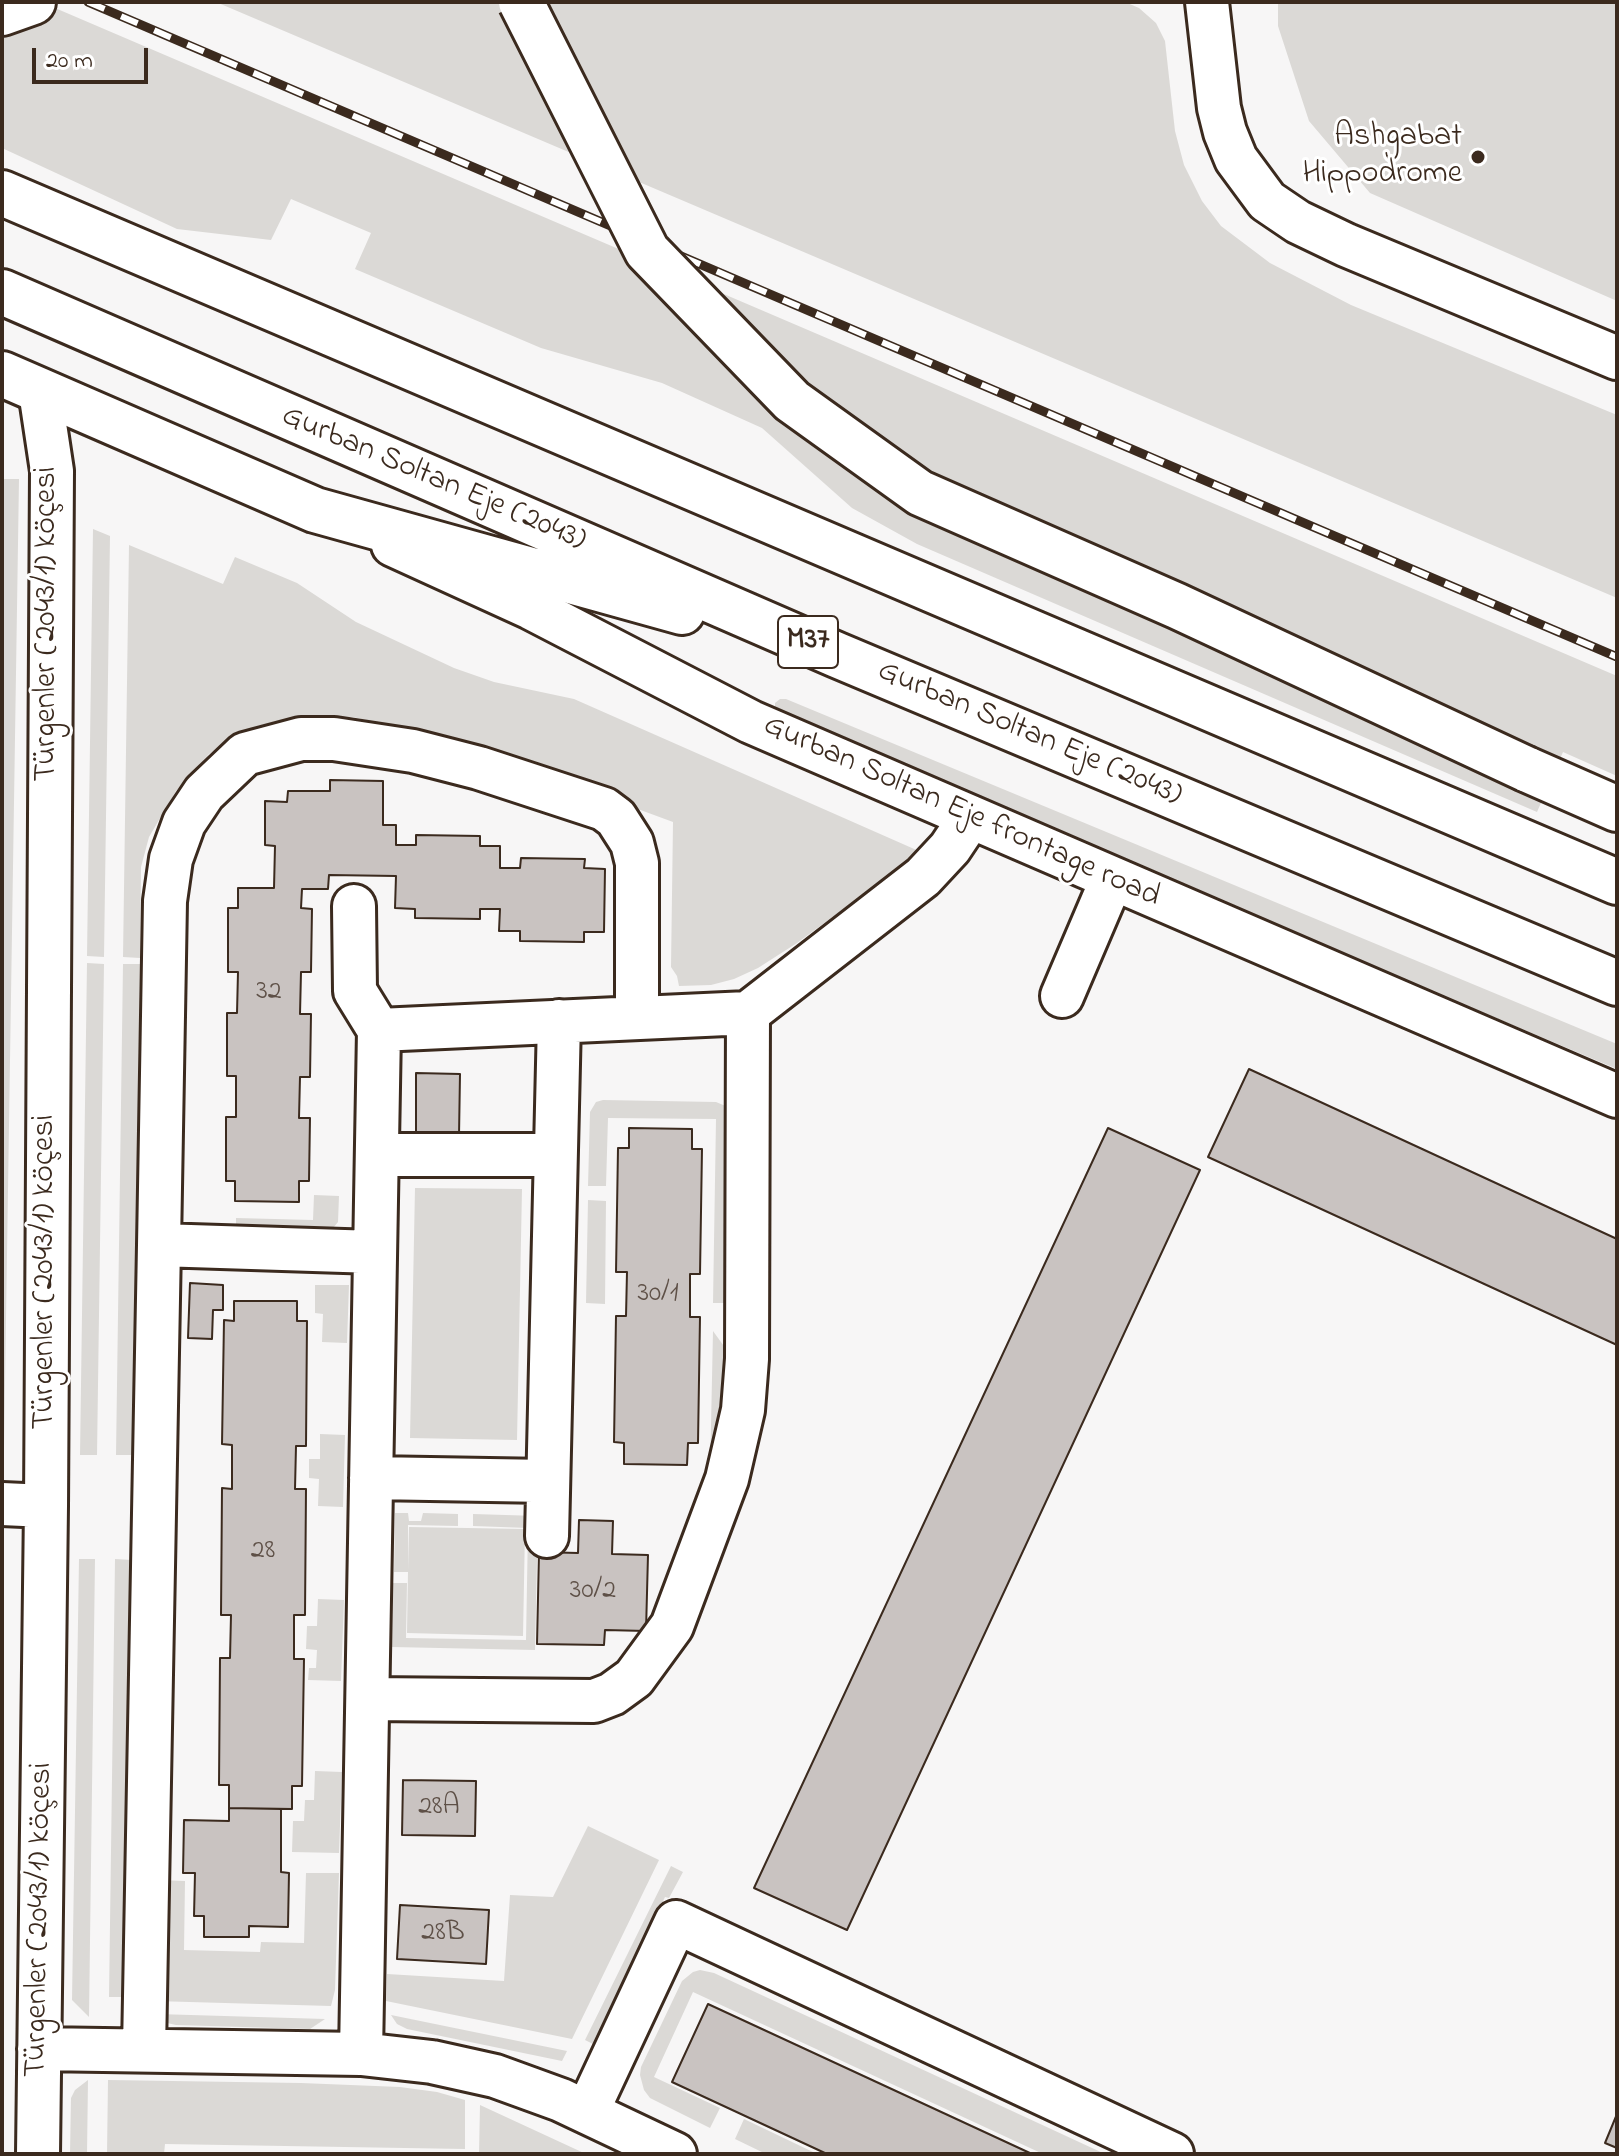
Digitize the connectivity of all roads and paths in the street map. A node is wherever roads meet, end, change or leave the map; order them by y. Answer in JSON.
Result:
{"nodes":[{"id":1,"x":33,"y":2,"type":"edge"},
{"id":2,"x":521,"y":2,"type":"edge"},
{"id":3,"x":1207,"y":2,"type":"edge"},
{"id":4,"x":2,"y":13,"type":"edge"},
{"id":5,"x":2,"y":193,"type":"edge"},
{"id":6,"x":2,"y":292,"type":"edge"},
{"id":7,"x":1617,"y":358,"type":"edge"},
{"id":8,"x":21,"y":383,"type":"edge"},
{"id":9,"x":315,"y":510,"type":"junction"},
{"id":10,"x":837,"y":655,"type":"junction"},
{"id":11,"x":1617,"y":809,"type":"edge"},
{"id":12,"x":970,"y":818,"type":"junction"},
{"id":13,"x":1112,"y":879,"type":"junction"},
{"id":14,"x":1617,"y":882,"type":"edge"},
{"id":15,"x":354,"y":906,"type":"dead end"},
{"id":16,"x":1617,"y":983,"type":"edge"},
{"id":17,"x":1062,"y":996,"type":"dead end"},
{"id":18,"x":748,"y":1013,"type":"junction"},
{"id":19,"x":637,"y":1018,"type":"junction"},
{"id":20,"x":559,"y":1021,"type":"junction"},
{"id":21,"x":379,"y":1030,"type":"junction"},
{"id":22,"x":1617,"y":1096,"type":"edge"},
{"id":23,"x":377,"y":1155,"type":"junction"},
{"id":24,"x":554,"y":1155,"type":"junction"},
{"id":25,"x":159,"y":1245,"type":"junction"},
{"id":26,"x":375,"y":1252,"type":"junction"},
{"id":27,"x":371,"y":1478,"type":"junction"},
{"id":28,"x":548,"y":1481,"type":"junction"},
{"id":29,"x":2,"y":1504,"type":"edge"},
{"id":30,"x":46,"y":1506,"type":"junction"},
{"id":31,"x":547,"y":1536,"type":"dead end"},
{"id":32,"x":368,"y":1699,"type":"junction"},
{"id":33,"x":39,"y":2049,"type":"junction"},
{"id":34,"x":144,"y":2050,"type":"junction"},
{"id":35,"x":361,"y":2054,"type":"junction"},
{"id":36,"x":587,"y":2112,"type":"junction"},
{"id":37,"x":38,"y":2154,"type":"edge"},
{"id":38,"x":675,"y":2154,"type":"edge"},
{"id":39,"x":1172,"y":2154,"type":"edge"}],
"edges":[{"from":1,"to":4,"type":"highway"},
{"from":2,"to":11,"type":"highway","bridge":true},
{"from":3,"to":7,"type":"street"},
{"from":5,"to":14,"type":"highway"},
{"from":6,"to":10,"type":"highway","name":"Gurban Soltan Eje (2043)","number":"M37"},
{"from":8,"to":9,"type":"highway"},
{"from":8,"to":30,"type":"street","name":"Türgenler (2043/1) köçesi"},
{"from":9,"to":10,"type":"highway"},
{"from":9,"to":12,"type":"street","name":"Gurban Soltan Eje frontage road"},
{"from":10,"to":16,"type":"highway","name":"Gurban Soltan Eje (2043)","number":"M37"},
{"from":12,"to":13,"type":"street","name":"Gurban Soltan Eje frontage road"},
{"from":12,"to":18,"type":"street"},
{"from":13,"to":17,"type":"street"},
{"from":13,"to":22,"type":"street","name":"Gurban Soltan Eje frontage road"},
{"from":15,"to":21,"type":"street"},
{"from":18,"to":19,"type":"street"},
{"from":18,"to":32,"type":"street"},
{"from":19,"to":20,"type":"street"},
{"from":19,"to":25,"type":"street"},
{"from":20,"to":21,"type":"street"},
{"from":20,"to":24,"type":"street"},
{"from":21,"to":23,"type":"street"},
{"from":23,"to":24,"type":"street"},
{"from":23,"to":26,"type":"street"},
{"from":24,"to":28,"type":"street"},
{"from":25,"to":26,"type":"street"},
{"from":25,"to":34,"type":"street"},
{"from":26,"to":27,"type":"street"},
{"from":27,"to":28,"type":"street"},
{"from":27,"to":32,"type":"street"},
{"from":28,"to":31,"type":"street"},
{"from":29,"to":30,"type":"street"},
{"from":30,"to":33,"type":"street","name":"Türgenler (2043/1) köçesi"},
{"from":32,"to":35,"type":"street"},
{"from":33,"to":34,"type":"street"},
{"from":33,"to":37,"type":"street","name":"Türgenler (2043/1) köçesi"},
{"from":34,"to":35,"type":"street"},
{"from":35,"to":36,"type":"street"},
{"from":36,"to":38,"type":"street"},
{"from":36,"to":39,"type":"street"}]}
